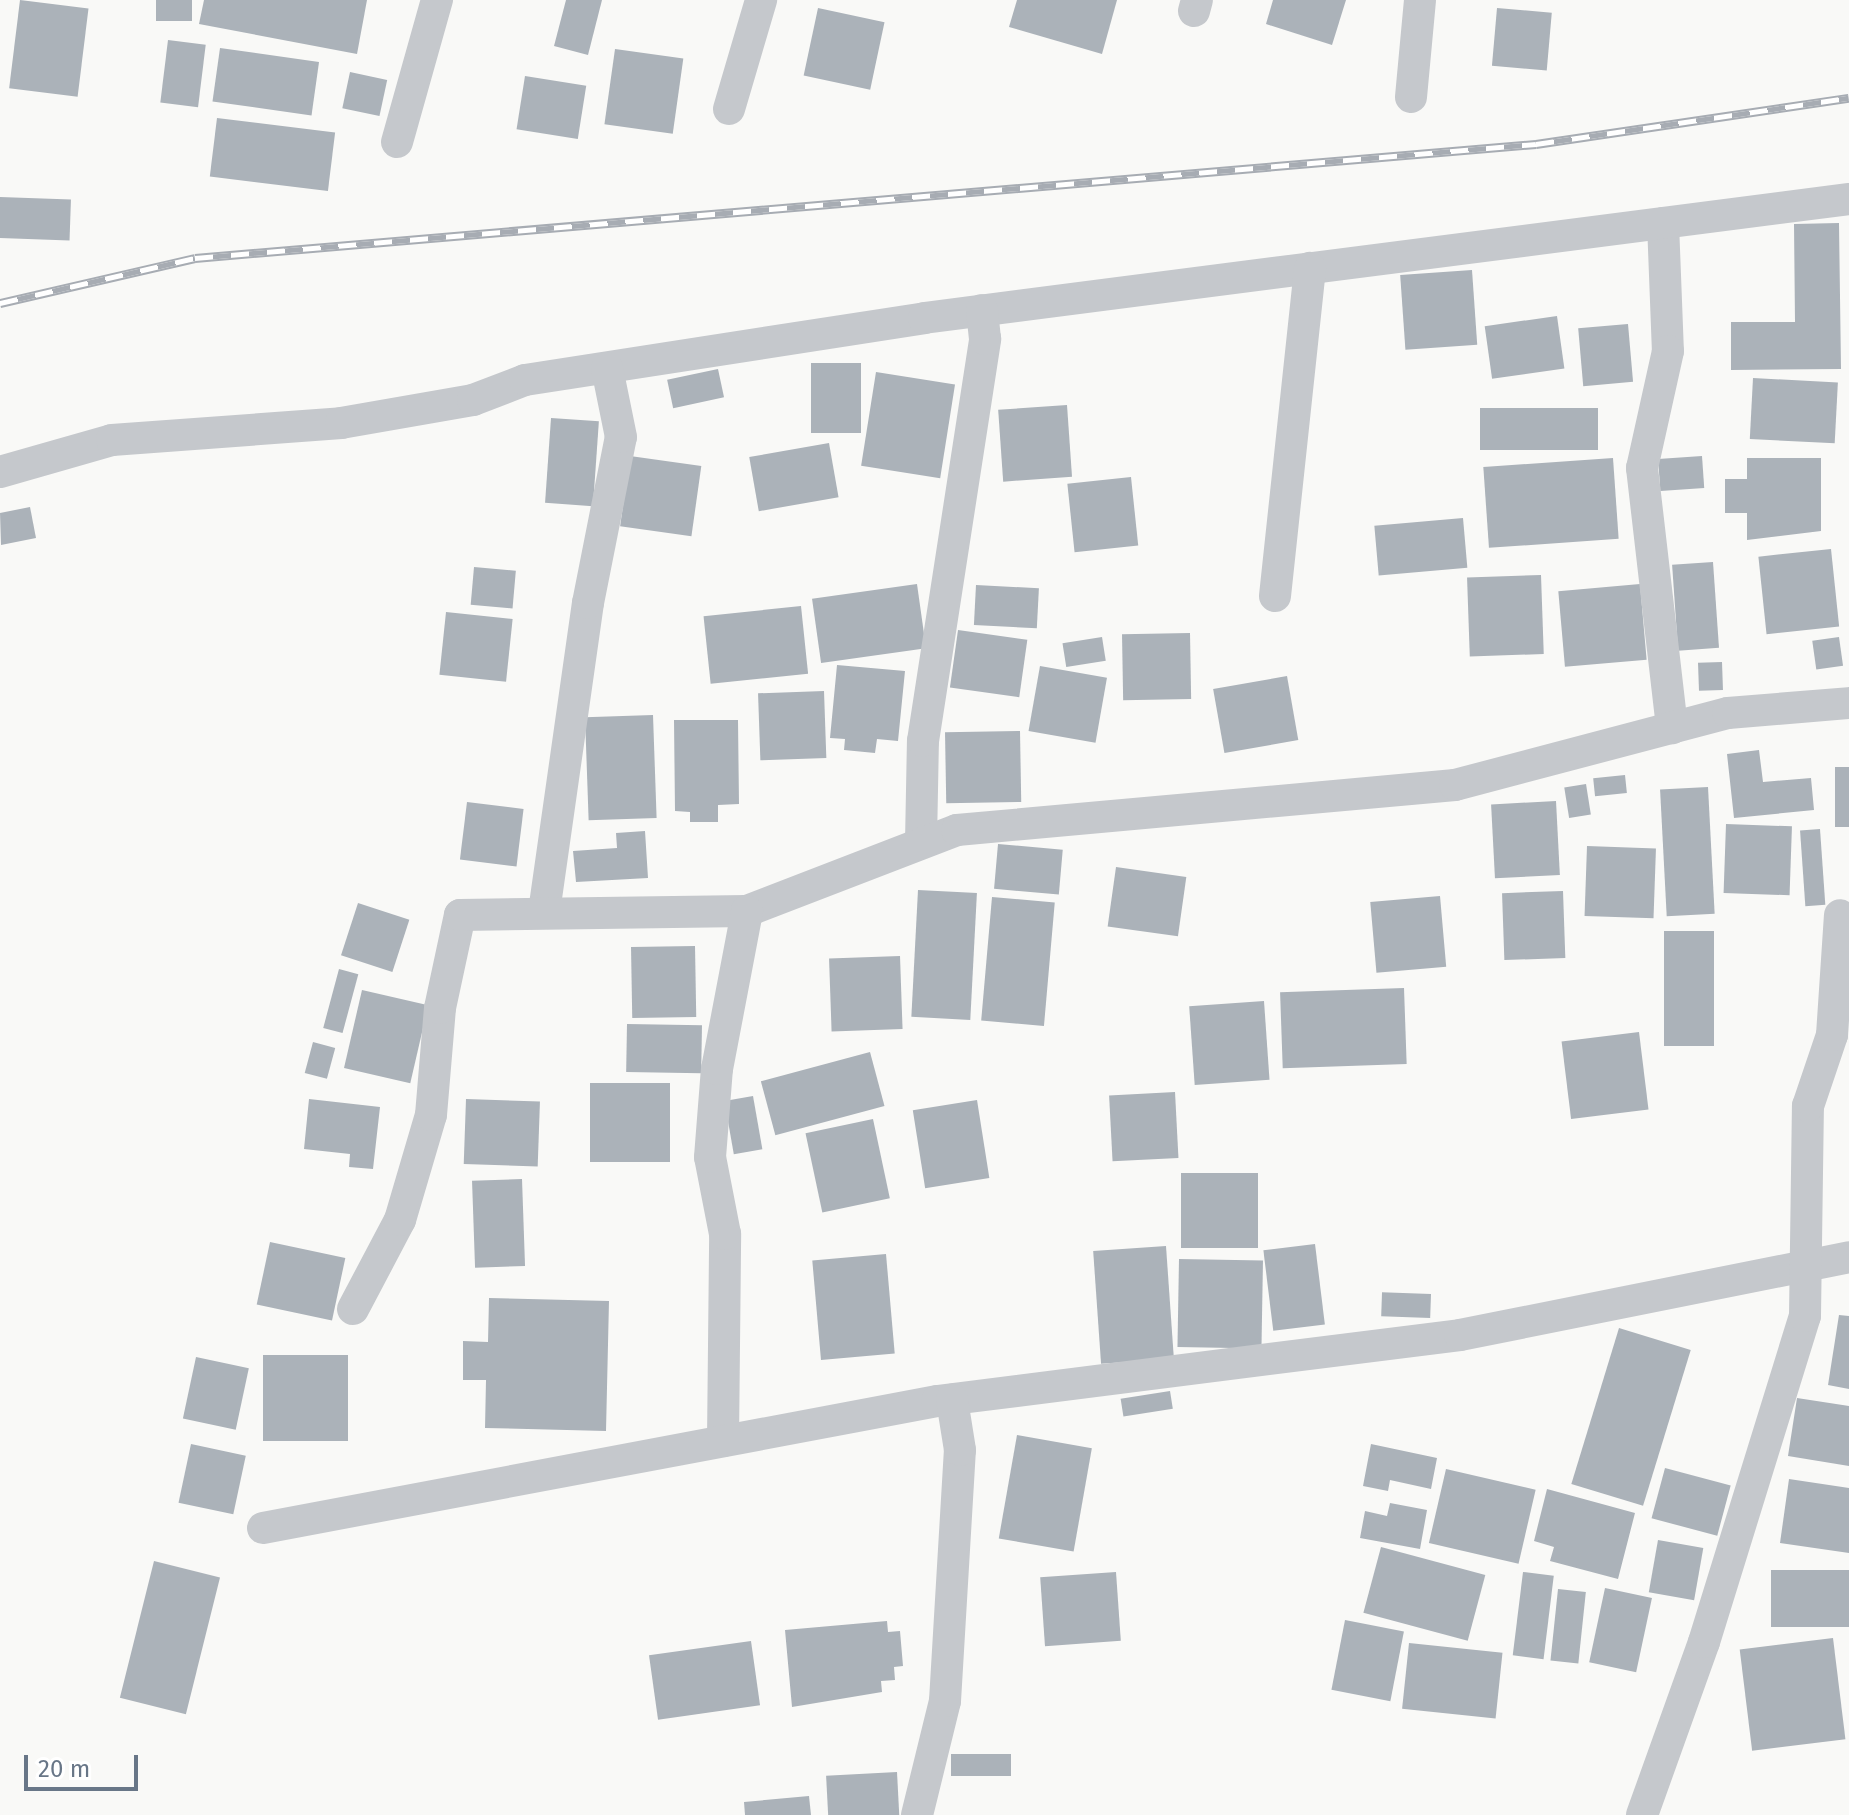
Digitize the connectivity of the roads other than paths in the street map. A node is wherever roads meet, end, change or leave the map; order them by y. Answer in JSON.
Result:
{"nodes":[{"id":1,"x":437,"y":0,"type":"edge"},
{"id":2,"x":761,"y":0,"type":"edge"},
{"id":3,"x":1420,"y":0,"type":"edge"},
{"id":4,"x":1411,"y":97,"type":"dead end"},
{"id":5,"x":729,"y":109,"type":"dead end"},
{"id":6,"x":397,"y":142,"type":"dead end"},
{"id":7,"x":1849,"y":199,"type":"edge"},
{"id":8,"x":1663,"y":223,"type":"junction"},
{"id":9,"x":1310,"y":268,"type":"junction"},
{"id":10,"x":982,"y":310,"type":"junction"},
{"id":11,"x":607,"y":368,"type":"junction"},
{"id":12,"x":0,"y":472,"type":"edge"},
{"id":13,"x":1275,"y":596,"type":"dead end"},
{"id":14,"x":1849,"y":703,"type":"edge"},
{"id":15,"x":1672,"y":728,"type":"junction"},
{"id":16,"x":921,"y":842,"type":"junction"},
{"id":17,"x":747,"y":911,"type":"junction"},
{"id":18,"x":544,"y":912,"type":"junction"},
{"id":19,"x":1840,"y":915,"type":"dead end"},
{"id":20,"x":1849,"y":1257,"type":"edge"},
{"id":21,"x":1804,"y":1269,"type":"junction"},
{"id":22,"x":353,"y":1309,"type":"dead end"},
{"id":23,"x":952,"y":1400,"type":"junction"},
{"id":24,"x":723,"y":1441,"type":"junction"},
{"id":25,"x":263,"y":1528,"type":"dead end"},
{"id":26,"x":917,"y":1815,"type":"edge"},
{"id":27,"x":1642,"y":1815,"type":"edge"}],
"edges":[{"from":1,"to":6,"type":"street"},
{"from":2,"to":5,"type":"street"},
{"from":3,"to":4,"type":"street"},
{"from":7,"to":8,"type":"street"},
{"from":8,"to":9,"type":"street"},
{"from":8,"to":15,"type":"street"},
{"from":9,"to":10,"type":"street"},
{"from":9,"to":13,"type":"street"},
{"from":10,"to":11,"type":"street"},
{"from":10,"to":16,"type":"street"},
{"from":11,"to":12,"type":"street"},
{"from":11,"to":18,"type":"street"},
{"from":14,"to":15,"type":"street"},
{"from":15,"to":16,"type":"street"},
{"from":16,"to":17,"type":"street"},
{"from":17,"to":18,"type":"street"},
{"from":17,"to":24,"type":"street"},
{"from":18,"to":22,"type":"street"},
{"from":19,"to":21,"type":"street"},
{"from":20,"to":21,"type":"street"},
{"from":21,"to":23,"type":"street"},
{"from":21,"to":27,"type":"street"},
{"from":23,"to":24,"type":"street"},
{"from":23,"to":26,"type":"street"},
{"from":24,"to":25,"type":"street"}]}
